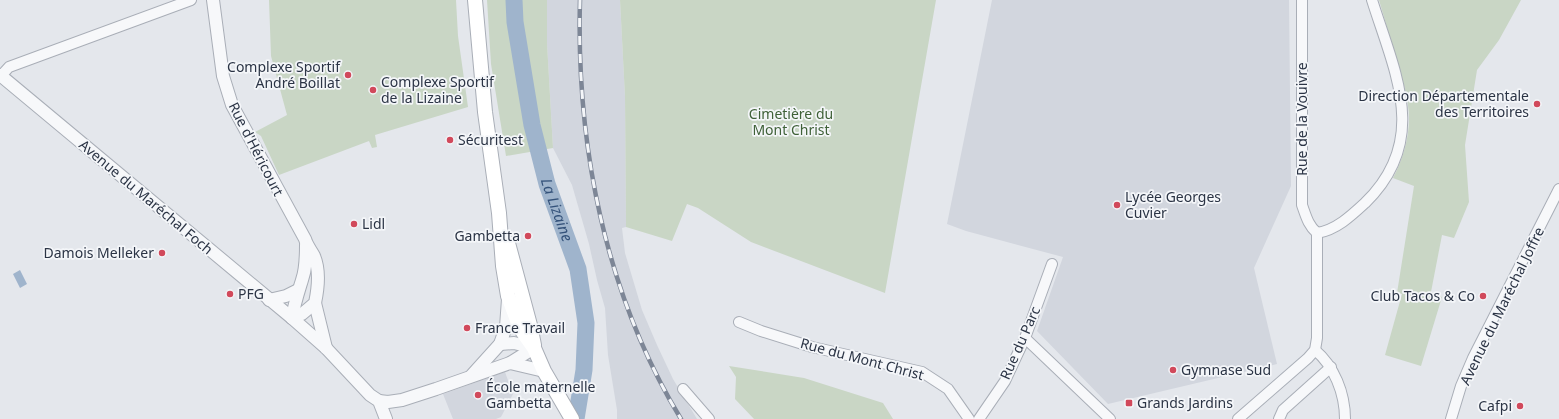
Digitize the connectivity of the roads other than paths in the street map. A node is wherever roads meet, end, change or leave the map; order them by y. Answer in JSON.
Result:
{"nodes":[{"id":1,"x":191,"y":0,"type":"edge"},
{"id":2,"x":213,"y":0,"type":"edge"},
{"id":3,"x":475,"y":0,"type":"edge"},
{"id":4,"x":1302,"y":0,"type":"edge"},
{"id":5,"x":1372,"y":0,"type":"edge"},
{"id":6,"x":0,"y":75,"type":"edge"},
{"id":7,"x":1559,"y":189,"type":"edge"},
{"id":8,"x":1559,"y":195,"type":"edge"},
{"id":9,"x":499,"y":213,"type":"junction"},
{"id":10,"x":1546,"y":216,"type":"junction"},
{"id":11,"x":1317,"y":233,"type":"junction"},
{"id":12,"x":306,"y":245,"type":"junction"},
{"id":13,"x":1052,"y":264,"type":"dead end"},
{"id":14,"x":298,"y":290,"type":"junction"},
{"id":15,"x":508,"y":296,"type":"junction"},
{"id":16,"x":269,"y":300,"type":"junction"},
{"id":17,"x":315,"y":303,"type":"junction"},
{"id":18,"x":292,"y":318,"type":"junction"},
{"id":19,"x":739,"y":322,"type":"dead end"},
{"id":20,"x":1025,"y":338,"type":"junction"},
{"id":21,"x":500,"y":344,"type":"junction"},
{"id":22,"x":326,"y":348,"type":"junction"},
{"id":23,"x":534,"y":348,"type":"junction"},
{"id":24,"x":1314,"y":350,"type":"junction"},
{"id":25,"x":510,"y":363,"type":"junction"},
{"id":26,"x":1331,"y":367,"type":"junction"},
{"id":27,"x":544,"y":371,"type":"junction"},
{"id":28,"x":471,"y":375,"type":"junction"},
{"id":29,"x":683,"y":389,"type":"dead end"},
{"id":30,"x":379,"y":401,"type":"junction"},
{"id":31,"x":569,"y":414,"type":"edge"},
{"id":32,"x":386,"y":419,"type":"edge"},
{"id":33,"x":709,"y":419,"type":"edge"},
{"id":34,"x":969,"y":419,"type":"edge"},
{"id":35,"x":979,"y":419,"type":"edge"},
{"id":36,"x":1110,"y":419,"type":"edge"},
{"id":37,"x":1238,"y":419,"type":"edge"},
{"id":38,"x":1279,"y":419,"type":"edge"},
{"id":39,"x":1345,"y":419,"type":"edge"},
{"id":40,"x":1451,"y":419,"type":"edge"}],
"edges":[{"from":1,"to":6,"type":"street"},
{"from":2,"to":12,"type":"street","name":"Rue d'Héricourt"},
{"from":3,"to":9,"type":"main road"},
{"from":4,"to":11,"type":"street","name":"Rue de la Vouivre"},
{"from":5,"to":11,"type":"street"},
{"from":6,"to":16,"type":"street","name":"Avenue du Maréchal Foch"},
{"from":7,"to":10,"type":"street","name":"Avenue du Maréchal Joffre"},
{"from":8,"to":10,"type":"street","name":"Avenue du Maréchal Joffre"},
{"from":9,"to":15,"type":"main road"},
{"from":9,"to":23,"type":"main road"},
{"from":10,"to":40,"type":"street","name":"Avenue du Maréchal Joffre"},
{"from":11,"to":24,"type":"street"},
{"from":12,"to":14,"type":"street","name":"Rue d'Héricourt"},
{"from":12,"to":17,"type":"street","name":"Rue d'Héricourt"},
{"from":13,"to":20,"type":"street","name":"Rue du Parc"},
{"from":14,"to":16,"type":"street"},
{"from":14,"to":18,"type":"street","name":"Rue d'Héricourt"},
{"from":15,"to":21,"type":"street"},
{"from":15,"to":23,"type":"main road"},
{"from":16,"to":18,"type":"street","name":"Avenue du Maréchal Foch"},
{"from":17,"to":18,"type":"street"},
{"from":17,"to":22,"type":"street"},
{"from":18,"to":22,"type":"street","name":"Avenue du Maréchal Foch"},
{"from":19,"to":34,"type":"street","name":"Rue du Mont Christ"},
{"from":20,"to":35,"type":"street","name":"Rue du Parc"},
{"from":20,"to":36,"type":"street"},
{"from":21,"to":23,"type":"street"},
{"from":21,"to":28,"type":"street"},
{"from":22,"to":30,"type":"street","name":"Avenue du Maréchal Foch"},
{"from":23,"to":25,"type":"street"},
{"from":23,"to":27,"type":"main road"},
{"from":24,"to":26,"type":"street"},
{"from":24,"to":37,"type":"street"},
{"from":25,"to":27,"type":"street"},
{"from":25,"to":28,"type":"street"},
{"from":26,"to":38,"type":"street"},
{"from":26,"to":39,"type":"street"},
{"from":27,"to":31,"type":"main road"},
{"from":28,"to":30,"type":"street"},
{"from":29,"to":33,"type":"street"},
{"from":30,"to":32,"type":"street"}]}
